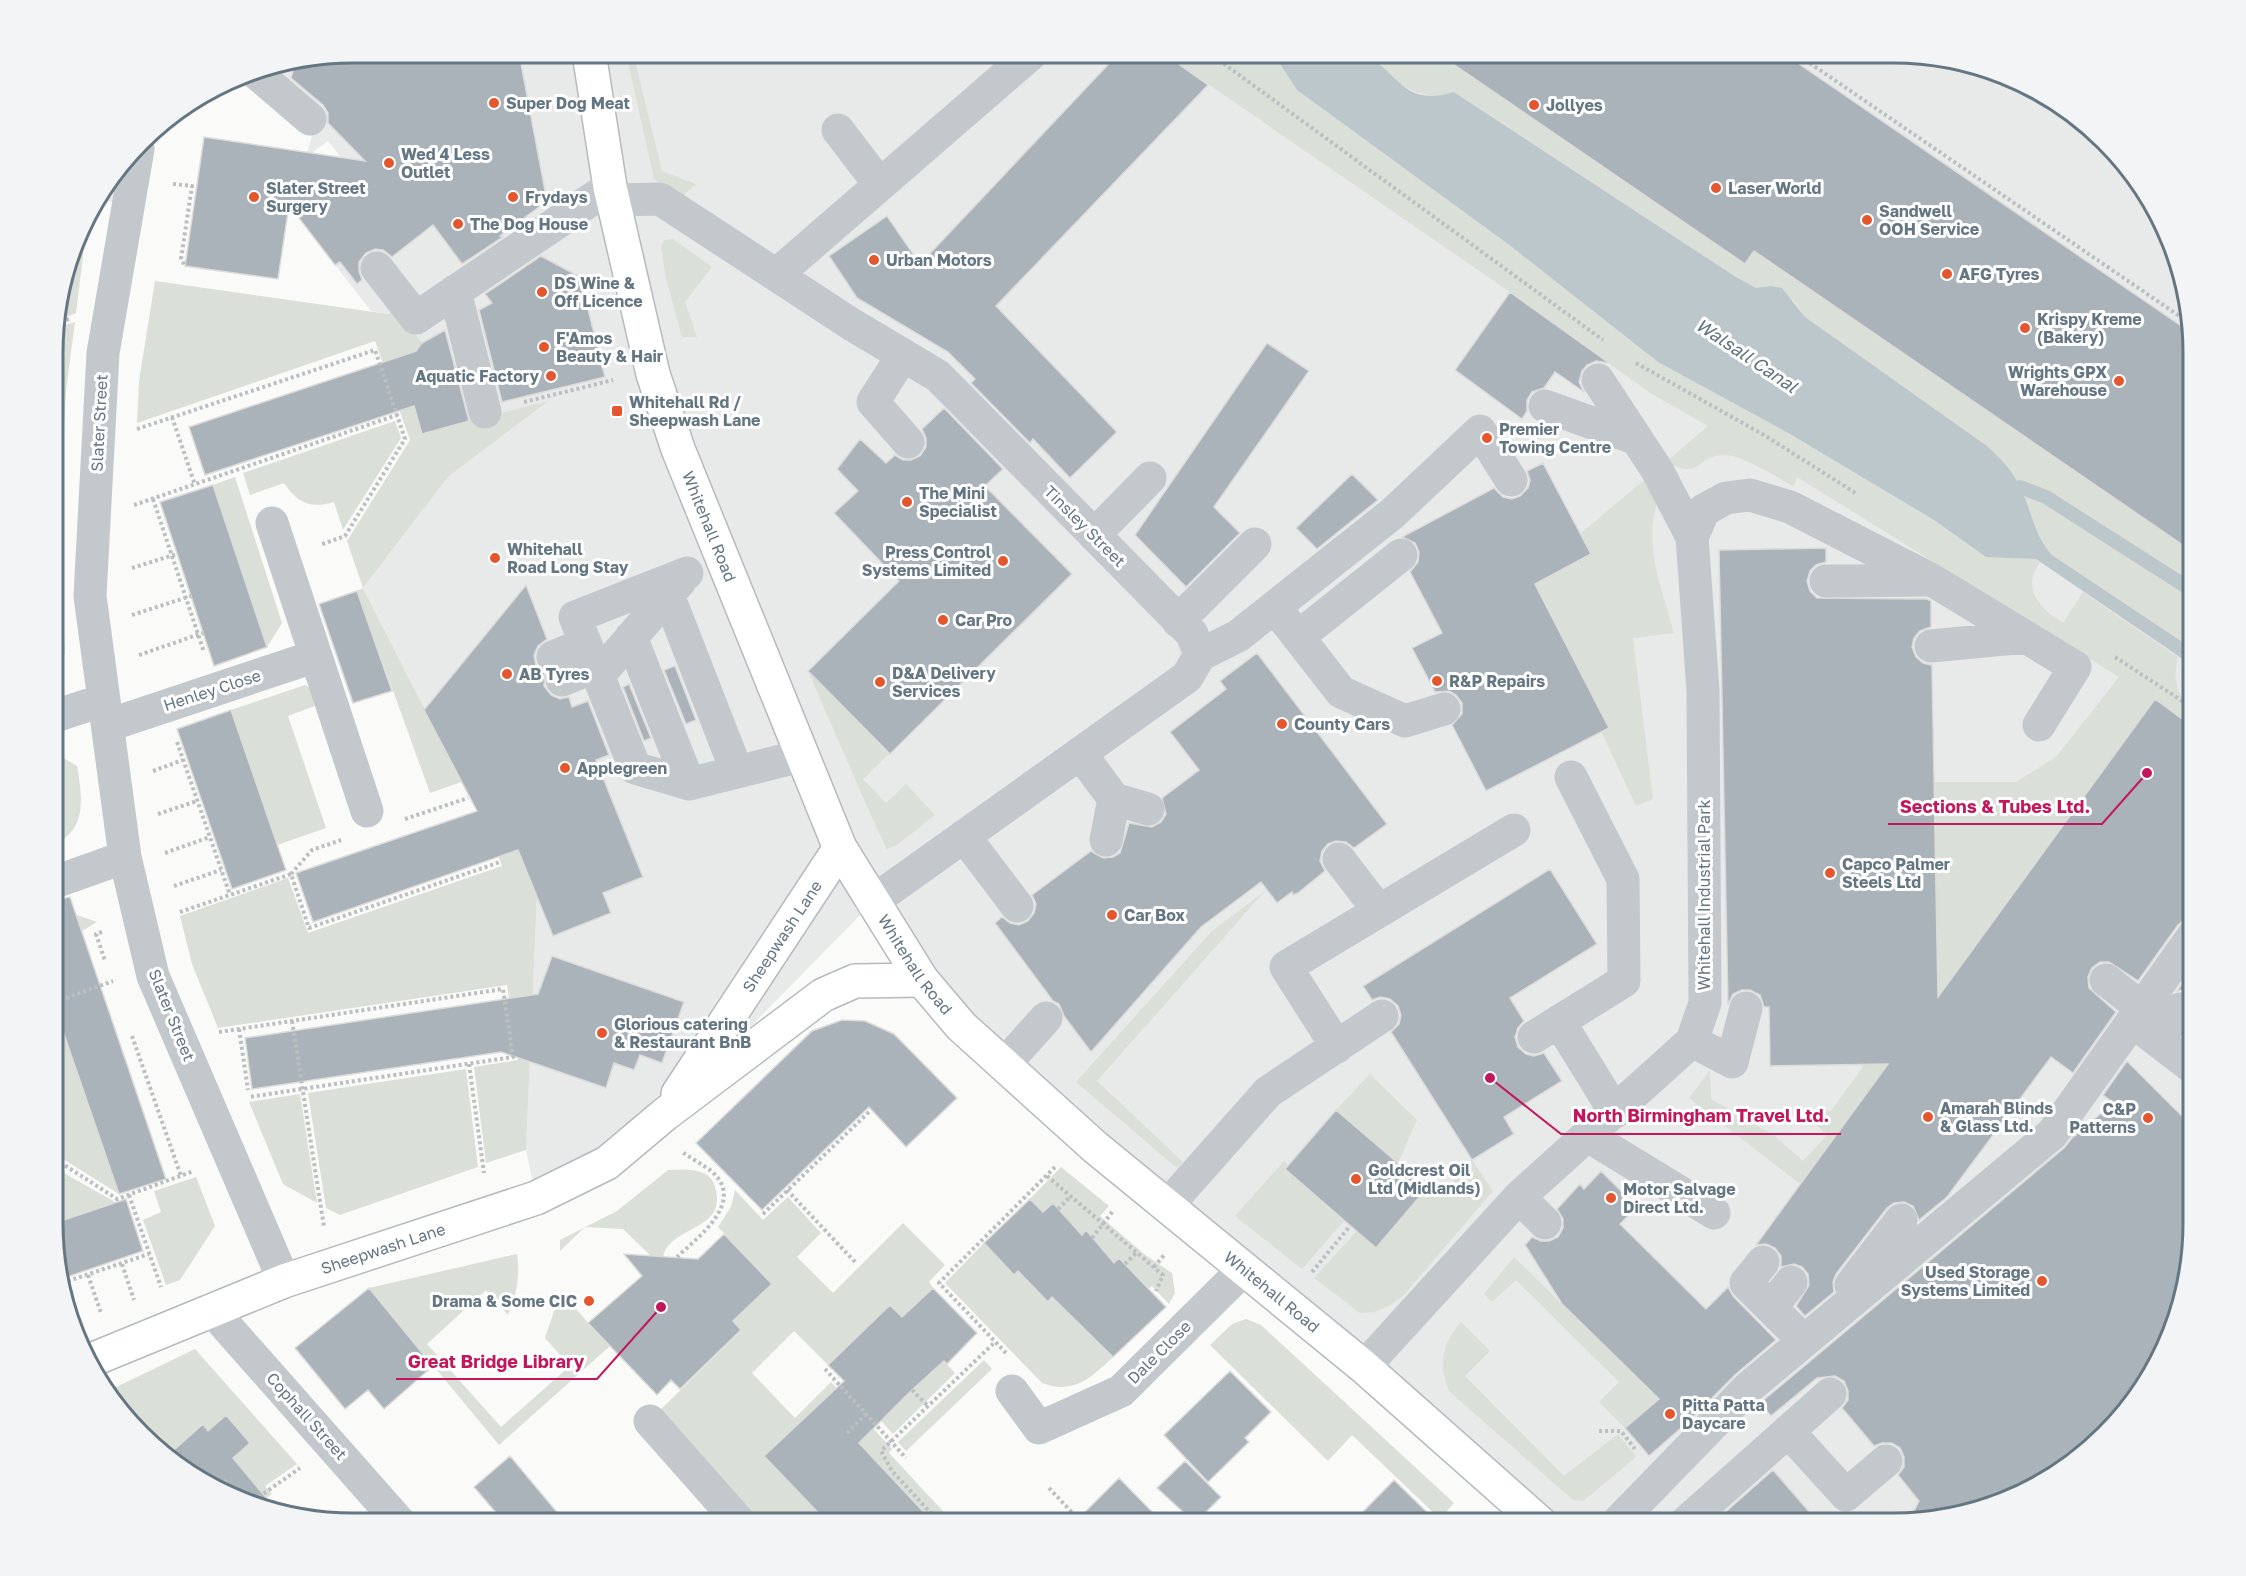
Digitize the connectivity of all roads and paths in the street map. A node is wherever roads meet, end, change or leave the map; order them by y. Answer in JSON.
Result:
{"nodes":[{"id":1,"x":591,"y":63,"type":"edge"},
{"id":2,"x":1020,"y":63,"type":"edge"},
{"id":3,"x":1223,"y":63,"type":"edge"},
{"id":4,"x":1810,"y":63,"type":"edge"},
{"id":5,"x":262,"y":78,"type":"edge"},
{"id":6,"x":310,"y":119,"type":"dead end"},
{"id":7,"x":838,"y":130,"type":"dead end"},
{"id":8,"x":136,"y":161,"type":"edge"},
{"id":9,"x":165,"y":183,"type":"dead end"},
{"id":10,"x":880,"y":184,"type":"junction"},
{"id":11,"x":612,"y":194,"type":"junction"},
{"id":12,"x":185,"y":266,"type":"dead end"},
{"id":13,"x":377,"y":268,"type":"dead end"},
{"id":14,"x":776,"y":274,"type":"junction"},
{"id":15,"x":455,"y":291,"type":"junction"},
{"id":16,"x":2181,"y":317,"type":"edge"},
{"id":17,"x":1612,"y":346,"type":"dead end"},
{"id":18,"x":903,"y":355,"type":"junction"},
{"id":19,"x":1631,"y":360,"type":"dead end"},
{"id":20,"x":619,"y":378,"type":"dead end"},
{"id":21,"x":1598,"y":380,"type":"dead end"},
{"id":22,"x":1545,"y":406,"type":"dead end"},
{"id":23,"x":485,"y":412,"type":"joint"},
{"id":24,"x":398,"y":415,"type":"junction"},
{"id":25,"x":172,"y":417,"type":"junction"},
{"id":26,"x":128,"y":432,"type":"dead end"},
{"id":27,"x":1637,"y":439,"type":"junction"},
{"id":28,"x":908,"y":442,"type":"dead end"},
{"id":29,"x":1150,"y":478,"type":"dead end"},
{"id":30,"x":1510,"y":480,"type":"dead end"},
{"id":31,"x":195,"y":485,"type":"junction"},
{"id":32,"x":1864,"y":498,"type":"dead end"},
{"id":33,"x":153,"y":499,"type":"junction"},
{"id":34,"x":127,"y":508,"type":"dead end"},
{"id":35,"x":272,"y":523,"type":"dead end"},
{"id":36,"x":1094,"y":535,"type":"junction"},
{"id":37,"x":1692,"y":537,"type":"junction"},
{"id":38,"x":715,"y":541,"type":"junction"},
{"id":39,"x":1255,"y":544,"type":"dead end"},
{"id":40,"x":174,"y":555,"type":"junction"},
{"id":41,"x":284,"y":558,"type":"junction"},
{"id":42,"x":1407,"y":566,"type":"dead end"},
{"id":43,"x":129,"y":570,"type":"dead end"},
{"id":44,"x":1932,"y":580,"type":"junction"},
{"id":45,"x":1826,"y":581,"type":"dead end"},
{"id":46,"x":677,"y":584,"type":"junction"},
{"id":47,"x":188,"y":597,"type":"junction"},
{"id":48,"x":1275,"y":607,"type":"junction"},
{"id":49,"x":131,"y":615,"type":"dead end"},
{"id":50,"x":1178,"y":621,"type":"junction"},
{"id":51,"x":201,"y":634,"type":"junction"},
{"id":52,"x":1298,"y":637,"type":"junction"},
{"id":53,"x":2026,"y":637,"type":"junction"},
{"id":54,"x":631,"y":638,"type":"junction"},
{"id":55,"x":1931,"y":646,"type":"dead end"},
{"id":56,"x":2107,"y":652,"type":"dead end"},
{"id":57,"x":1200,"y":655,"type":"junction"},
{"id":58,"x":134,"y":656,"type":"dead end"},
{"id":59,"x":206,"y":656,"type":"dead end"},
{"id":60,"x":316,"y":656,"type":"junction"},
{"id":61,"x":593,"y":663,"type":"junction"},
{"id":62,"x":558,"y":669,"type":"dead end"},
{"id":63,"x":2183,"y":701,"type":"edge"},
{"id":64,"x":1444,"y":709,"type":"dead end"},
{"id":65,"x":106,"y":712,"type":"junction"},
{"id":66,"x":63,"y":715,"type":"edge"},
{"id":67,"x":2039,"y":725,"type":"dead end"},
{"id":68,"x":174,"y":733,"type":"dead end"},
{"id":69,"x":1080,"y":753,"type":"junction"},
{"id":70,"x":801,"y":756,"type":"junction"},
{"id":71,"x":183,"y":760,"type":"junction"},
{"id":72,"x":737,"y":772,"type":"junction"},
{"id":73,"x":144,"y":774,"type":"dead end"},
{"id":74,"x":1571,"y":777,"type":"dead end"},
{"id":75,"x":689,"y":784,"type":"junction"},
{"id":76,"x":1114,"y":799,"type":"junction"},
{"id":77,"x":197,"y":801,"type":"junction"},
{"id":78,"x":1148,"y":809,"type":"dead end"},
{"id":79,"x":367,"y":811,"type":"dead end"},
{"id":80,"x":153,"y":815,"type":"dead end"},
{"id":81,"x":1514,"y":830,"type":"dead end"},
{"id":82,"x":964,"y":836,"type":"junction"},
{"id":83,"x":210,"y":837,"type":"junction"},
{"id":84,"x":1106,"y":840,"type":"dead end"},
{"id":85,"x":840,"y":848,"type":"junction"},
{"id":86,"x":161,"y":854,"type":"dead end"},
{"id":87,"x":125,"y":857,"type":"junction"},
{"id":88,"x":1340,"y":859,"type":"dead end"},
{"id":89,"x":500,"y":862,"type":"dead end"},
{"id":90,"x":221,"y":870,"type":"junction"},
{"id":91,"x":63,"y":879,"type":"edge"},
{"id":92,"x":168,"y":888,"type":"dead end"},
{"id":93,"x":230,"y":895,"type":"junction"},
{"id":94,"x":872,"y":902,"type":"junction"},
{"id":95,"x":1017,"y":906,"type":"dead end"},
{"id":96,"x":1379,"y":911,"type":"junction"},
{"id":97,"x":173,"y":914,"type":"dead end"},
{"id":98,"x":2183,"y":950,"type":"edge"},
{"id":99,"x":922,"y":980,"type":"junction"},
{"id":100,"x":2106,"y":980,"type":"dead end"},
{"id":101,"x":113,"y":981,"type":"dead end"},
{"id":102,"x":63,"y":999,"type":"edge"},
{"id":103,"x":1746,"y":1008,"type":"dead end"},
{"id":104,"x":2180,"y":1009,"type":"dead end"},
{"id":105,"x":2137,"y":1015,"type":"junction"},
{"id":106,"x":1382,"y":1016,"type":"dead end"},
{"id":107,"x":1046,"y":1018,"type":"dead end"},
{"id":108,"x":292,"y":1021,"type":"junction"},
{"id":109,"x":239,"y":1029,"type":"junction"},
{"id":110,"x":213,"y":1033,"type":"dead end"},
{"id":111,"x":1692,"y":1041,"type":"junction"},
{"id":112,"x":2158,"y":1041,"type":"junction"},
{"id":113,"x":1337,"y":1047,"type":"junction"},
{"id":114,"x":2183,"y":1060,"type":"edge"},
{"id":115,"x":469,"y":1064,"type":"junction"},
{"id":116,"x":1004,"y":1065,"type":"junction"},
{"id":117,"x":303,"y":1089,"type":"junction"},
{"id":118,"x":871,"y":1110,"type":"dead end"},
{"id":119,"x":1615,"y":1112,"type":"junction"},
{"id":120,"x":664,"y":1115,"type":"junction"},
{"id":121,"x":1588,"y":1136,"type":"junction"},
{"id":122,"x":677,"y":1149,"type":"dead end"},
{"id":123,"x":1061,"y":1162,"type":"dead end"},
{"id":124,"x":63,"y":1164,"type":"edge"},
{"id":125,"x":200,"y":1169,"type":"dead end"},
{"id":126,"x":484,"y":1176,"type":"dead end"},
{"id":127,"x":1047,"y":1176,"type":"junction"},
{"id":128,"x":787,"y":1190,"type":"junction"},
{"id":129,"x":129,"y":1195,"type":"junction"},
{"id":130,"x":1071,"y":1196,"type":"junction"},
{"id":131,"x":1519,"y":1197,"type":"junction"},
{"id":132,"x":1167,"y":1206,"type":"junction"},
{"id":133,"x":1058,"y":1209,"type":"dead end"},
{"id":134,"x":1714,"y":1213,"type":"dead end"},
{"id":135,"x":763,"y":1214,"type":"dead end"},
{"id":136,"x":1901,"y":1220,"type":"dead end"},
{"id":137,"x":1102,"y":1223,"type":"junction"},
{"id":138,"x":1545,"y":1223,"type":"dead end"},
{"id":139,"x":1350,"y":1226,"type":"dead end"},
{"id":140,"x":325,"y":1231,"type":"dead end"},
{"id":141,"x":1092,"y":1238,"type":"dead end"},
{"id":142,"x":1136,"y":1253,"type":"junction"},
{"id":143,"x":149,"y":1254,"type":"junction"},
{"id":144,"x":677,"y":1257,"type":"dead end"},
{"id":145,"x":1762,"y":1262,"type":"dead end"},
{"id":146,"x":856,"y":1263,"type":"dead end"},
{"id":147,"x":122,"y":1264,"type":"junction"},
{"id":148,"x":1125,"y":1264,"type":"dead end"},
{"id":149,"x":1243,"y":1270,"type":"junction"},
{"id":150,"x":87,"y":1275,"type":"junction"},
{"id":151,"x":69,"y":1281,"type":"edge"},
{"id":152,"x":284,"y":1281,"type":"junction"},
{"id":153,"x":1305,"y":1281,"type":"dead end"},
{"id":154,"x":1791,"y":1282,"type":"dead end"},
{"id":155,"x":1156,"y":1291,"type":"dead end"},
{"id":156,"x":164,"y":1295,"type":"dead end"},
{"id":157,"x":136,"y":1306,"type":"dead end"},
{"id":158,"x":1771,"y":1308,"type":"junction"},
{"id":159,"x":212,"y":1310,"type":"junction"},
{"id":160,"x":104,"y":1322,"type":"dead end"},
{"id":161,"x":1809,"y":1337,"type":"junction"},
{"id":162,"x":995,"y":1342,"type":"junction"},
{"id":163,"x":97,"y":1358,"type":"edge"},
{"id":164,"x":1364,"y":1367,"type":"junction"},
{"id":165,"x":825,"y":1369,"type":"dead end"},
{"id":166,"x":1012,"y":1375,"type":"joint"},
{"id":167,"x":912,"y":1390,"type":"dead end"},
{"id":168,"x":1830,"y":1394,"type":"dead end"},
{"id":169,"x":928,"y":1406,"type":"junction"},
{"id":170,"x":866,"y":1414,"type":"junction"},
{"id":171,"x":650,"y":1421,"type":"dead end"},
{"id":172,"x":1788,"y":1431,"type":"junction"},
{"id":173,"x":847,"y":1432,"type":"dead end"},
{"id":174,"x":891,"y":1441,"type":"junction"},
{"id":175,"x":906,"y":1458,"type":"dead end"},
{"id":176,"x":1886,"y":1461,"type":"dead end"},
{"id":177,"x":301,"y":1467,"type":"dead end"},
{"id":178,"x":224,"y":1480,"type":"dead end"},
{"id":179,"x":228,"y":1484,"type":"edge"},
{"id":180,"x":1049,"y":1488,"type":"dead end"},
{"id":181,"x":258,"y":1497,"type":"edge"},
{"id":182,"x":391,"y":1513,"type":"edge"},
{"id":183,"x":731,"y":1513,"type":"edge"},
{"id":184,"x":931,"y":1513,"type":"edge"},
{"id":185,"x":1073,"y":1513,"type":"edge"},
{"id":186,"x":1529,"y":1513,"type":"edge"},
{"id":187,"x":1627,"y":1513,"type":"edge"},
{"id":188,"x":1696,"y":1513,"type":"edge"}],
"edges":[{"from":1,"to":11,"type":"main road","name":"Whitehall Road"},
{"from":2,"to":10,"type":"street"},
{"from":3,"to":17,"type":"path"},
{"from":4,"to":16,"type":"path"},
{"from":5,"to":6,"type":"street"},
{"from":7,"to":10,"type":"street"},
{"from":8,"to":65,"type":"street","name":"Slater Street"},
{"from":9,"to":12,"type":"path"},
{"from":10,"to":14,"type":"street"},
{"from":11,"to":14,"type":"street","name":"Tinsley Street"},
{"from":11,"to":15,"type":"street"},
{"from":11,"to":38,"type":"main road","name":"Whitehall Road"},
{"from":13,"to":15,"type":"street"},
{"from":14,"to":18,"type":"street","name":"Tinsley Street"},
{"from":15,"to":23,"type":"street"},
{"from":18,"to":28,"type":"street"},
{"from":18,"to":36,"type":"street","name":"Tinsley Street"},
{"from":19,"to":32,"type":"path"},
{"from":20,"to":23,"type":"path"},
{"from":21,"to":27,"type":"street","name":"Whitehall Industrial Park"},
{"from":22,"to":27,"type":"street"},
{"from":24,"to":25,"type":"path"},
{"from":24,"to":31,"type":"path"},
{"from":24,"to":41,"type":"path"},
{"from":25,"to":26,"type":"path"},
{"from":25,"to":31,"type":"path"},
{"from":27,"to":37,"type":"street","name":"Whitehall Industrial Park"},
{"from":29,"to":36,"type":"street"},
{"from":30,"to":48,"type":"street"},
{"from":31,"to":33,"type":"path"},
{"from":33,"to":34,"type":"path"},
{"from":33,"to":40,"type":"path"},
{"from":35,"to":41,"type":"street"},
{"from":36,"to":50,"type":"street","name":"Tinsley Street"},
{"from":37,"to":44,"type":"street","name":"Whitehall Industrial Park"},
{"from":37,"to":111,"type":"street","name":"Whitehall Industrial Park"},
{"from":38,"to":46,"type":"street"},
{"from":38,"to":70,"type":"main road","name":"Whitehall Road"},
{"from":39,"to":50,"type":"street"},
{"from":40,"to":43,"type":"path"},
{"from":40,"to":47,"type":"path"},
{"from":41,"to":60,"type":"street"},
{"from":42,"to":52,"type":"street"},
{"from":44,"to":45,"type":"street"},
{"from":44,"to":53,"type":"street","name":"Whitehall Industrial Park"},
{"from":46,"to":54,"type":"street"},
{"from":46,"to":61,"type":"street"},
{"from":46,"to":72,"type":"street"},
{"from":47,"to":49,"type":"path"},
{"from":47,"to":51,"type":"path"},
{"from":48,"to":52,"type":"street"},
{"from":48,"to":57,"type":"street"},
{"from":50,"to":57,"type":"street","name":"Tinsley Street"},
{"from":51,"to":58,"type":"path"},
{"from":51,"to":59,"type":"path"},
{"from":52,"to":64,"type":"street"},
{"from":53,"to":55,"type":"street"},
{"from":53,"to":67,"type":"street","name":"Whitehall Industrial Park"},
{"from":54,"to":61,"type":"street"},
{"from":54,"to":75,"type":"street"},
{"from":56,"to":63,"type":"path"},
{"from":57,"to":69,"type":"street"},
{"from":60,"to":65,"type":"street","name":"Henley Close"},
{"from":60,"to":79,"type":"street"},
{"from":61,"to":62,"type":"street"},
{"from":61,"to":75,"type":"street"},
{"from":65,"to":66,"type":"street"},
{"from":65,"to":87,"type":"street","name":"Slater Street"},
{"from":68,"to":71,"type":"path"},
{"from":69,"to":76,"type":"street"},
{"from":69,"to":82,"type":"street"},
{"from":70,"to":72,"type":"street"},
{"from":70,"to":85,"type":"main road","name":"Whitehall Road"},
{"from":71,"to":73,"type":"path"},
{"from":71,"to":77,"type":"path"},
{"from":72,"to":75,"type":"street"},
{"from":74,"to":119,"type":"street"},
{"from":76,"to":78,"type":"street"},
{"from":76,"to":84,"type":"street"},
{"from":77,"to":80,"type":"path"},
{"from":77,"to":83,"type":"path"},
{"from":81,"to":96,"type":"street"},
{"from":82,"to":94,"type":"street"},
{"from":82,"to":95,"type":"street"},
{"from":83,"to":86,"type":"path"},
{"from":83,"to":90,"type":"path"},
{"from":85,"to":94,"type":"main road","name":"Whitehall Road"},
{"from":85,"to":120,"type":"main road","name":"Sheepwash Lane"},
{"from":87,"to":91,"type":"street"},
{"from":87,"to":152,"type":"street","name":"Slater Street"},
{"from":88,"to":96,"type":"street"},
{"from":89,"to":93,"type":"path"},
{"from":90,"to":92,"type":"path"},
{"from":90,"to":93,"type":"path"},
{"from":93,"to":97,"type":"path"},
{"from":94,"to":99,"type":"main road","name":"Whitehall Road"},
{"from":96,"to":113,"type":"street"},
{"from":98,"to":105,"type":"street"},
{"from":99,"to":116,"type":"main road","name":"Whitehall Road"},
{"from":99,"to":120,"type":"main road","name":"Sheepwash Lane"},
{"from":100,"to":105,"type":"street"},
{"from":101,"to":102,"type":"path"},
{"from":103,"to":111,"type":"street"},
{"from":104,"to":112,"type":"street"},
{"from":105,"to":112,"type":"street"},
{"from":105,"to":161,"type":"street"},
{"from":106,"to":113,"type":"street"},
{"from":107,"to":116,"type":"street"},
{"from":108,"to":109,"type":"path"},
{"from":108,"to":115,"type":"path"},
{"from":108,"to":117,"type":"path"},
{"from":109,"to":110,"type":"path"},
{"from":109,"to":117,"type":"path"},
{"from":111,"to":119,"type":"street","name":"Whitehall Industrial Park"},
{"from":112,"to":114,"type":"street"},
{"from":113,"to":132,"type":"street"},
{"from":115,"to":117,"type":"path"},
{"from":115,"to":126,"type":"path"},
{"from":116,"to":132,"type":"main road","name":"Whitehall Road"},
{"from":117,"to":140,"type":"path"},
{"from":118,"to":128,"type":"path"},
{"from":119,"to":121,"type":"street","name":"Whitehall Industrial Park"},
{"from":120,"to":152,"type":"main road","name":"Sheepwash Lane"},
{"from":121,"to":131,"type":"street","name":"Whitehall Industrial Park"},
{"from":121,"to":134,"type":"street"},
{"from":122,"to":144,"type":"path"},
{"from":123,"to":127,"type":"path"},
{"from":124,"to":129,"type":"path"},
{"from":125,"to":129,"type":"path"},
{"from":127,"to":130,"type":"path"},
{"from":127,"to":162,"type":"path"},
{"from":128,"to":135,"type":"path"},
{"from":128,"to":146,"type":"path"},
{"from":129,"to":143,"type":"path"},
{"from":130,"to":133,"type":"path"},
{"from":130,"to":137,"type":"path"},
{"from":131,"to":138,"type":"street"},
{"from":131,"to":164,"type":"street","name":"Whitehall Industrial Park"},
{"from":132,"to":149,"type":"main road","name":"Whitehall Road"},
{"from":136,"to":161,"type":"street"},
{"from":137,"to":141,"type":"path"},
{"from":137,"to":142,"type":"path"},
{"from":139,"to":153,"type":"path"},
{"from":142,"to":148,"type":"path"},
{"from":142,"to":155,"type":"path"},
{"from":143,"to":147,"type":"path"},
{"from":143,"to":156,"type":"path"},
{"from":145,"to":158,"type":"street"},
{"from":147,"to":150,"type":"path"},
{"from":147,"to":157,"type":"path"},
{"from":149,"to":164,"type":"main road","name":"Whitehall Road"},
{"from":149,"to":166,"type":"street","name":"Dale Close"},
{"from":150,"to":151,"type":"path"},
{"from":150,"to":160,"type":"path"},
{"from":152,"to":159,"type":"main road","name":"Sheepwash Lane"},
{"from":154,"to":158,"type":"street"},
{"from":158,"to":161,"type":"street"},
{"from":159,"to":163,"type":"main road","name":"Sheepwash Lane"},
{"from":159,"to":182,"type":"street","name":"Cophall Street"},
{"from":161,"to":187,"type":"street"},
{"from":162,"to":166,"type":"path"},
{"from":162,"to":169,"type":"path"},
{"from":164,"to":186,"type":"main road","name":"Whitehall Road"},
{"from":165,"to":170,"type":"path"},
{"from":167,"to":169,"type":"path"},
{"from":168,"to":172,"type":"street"},
{"from":169,"to":174,"type":"path"},
{"from":170,"to":173,"type":"path"},
{"from":170,"to":174,"type":"path"},
{"from":171,"to":183,"type":"street"},
{"from":172,"to":176,"type":"street"},
{"from":172,"to":188,"type":"street"},
{"from":174,"to":175,"type":"path"},
{"from":174,"to":184,"type":"path"},
{"from":177,"to":181,"type":"path"},
{"from":178,"to":179,"type":"path"},
{"from":180,"to":185,"type":"path"}]}
